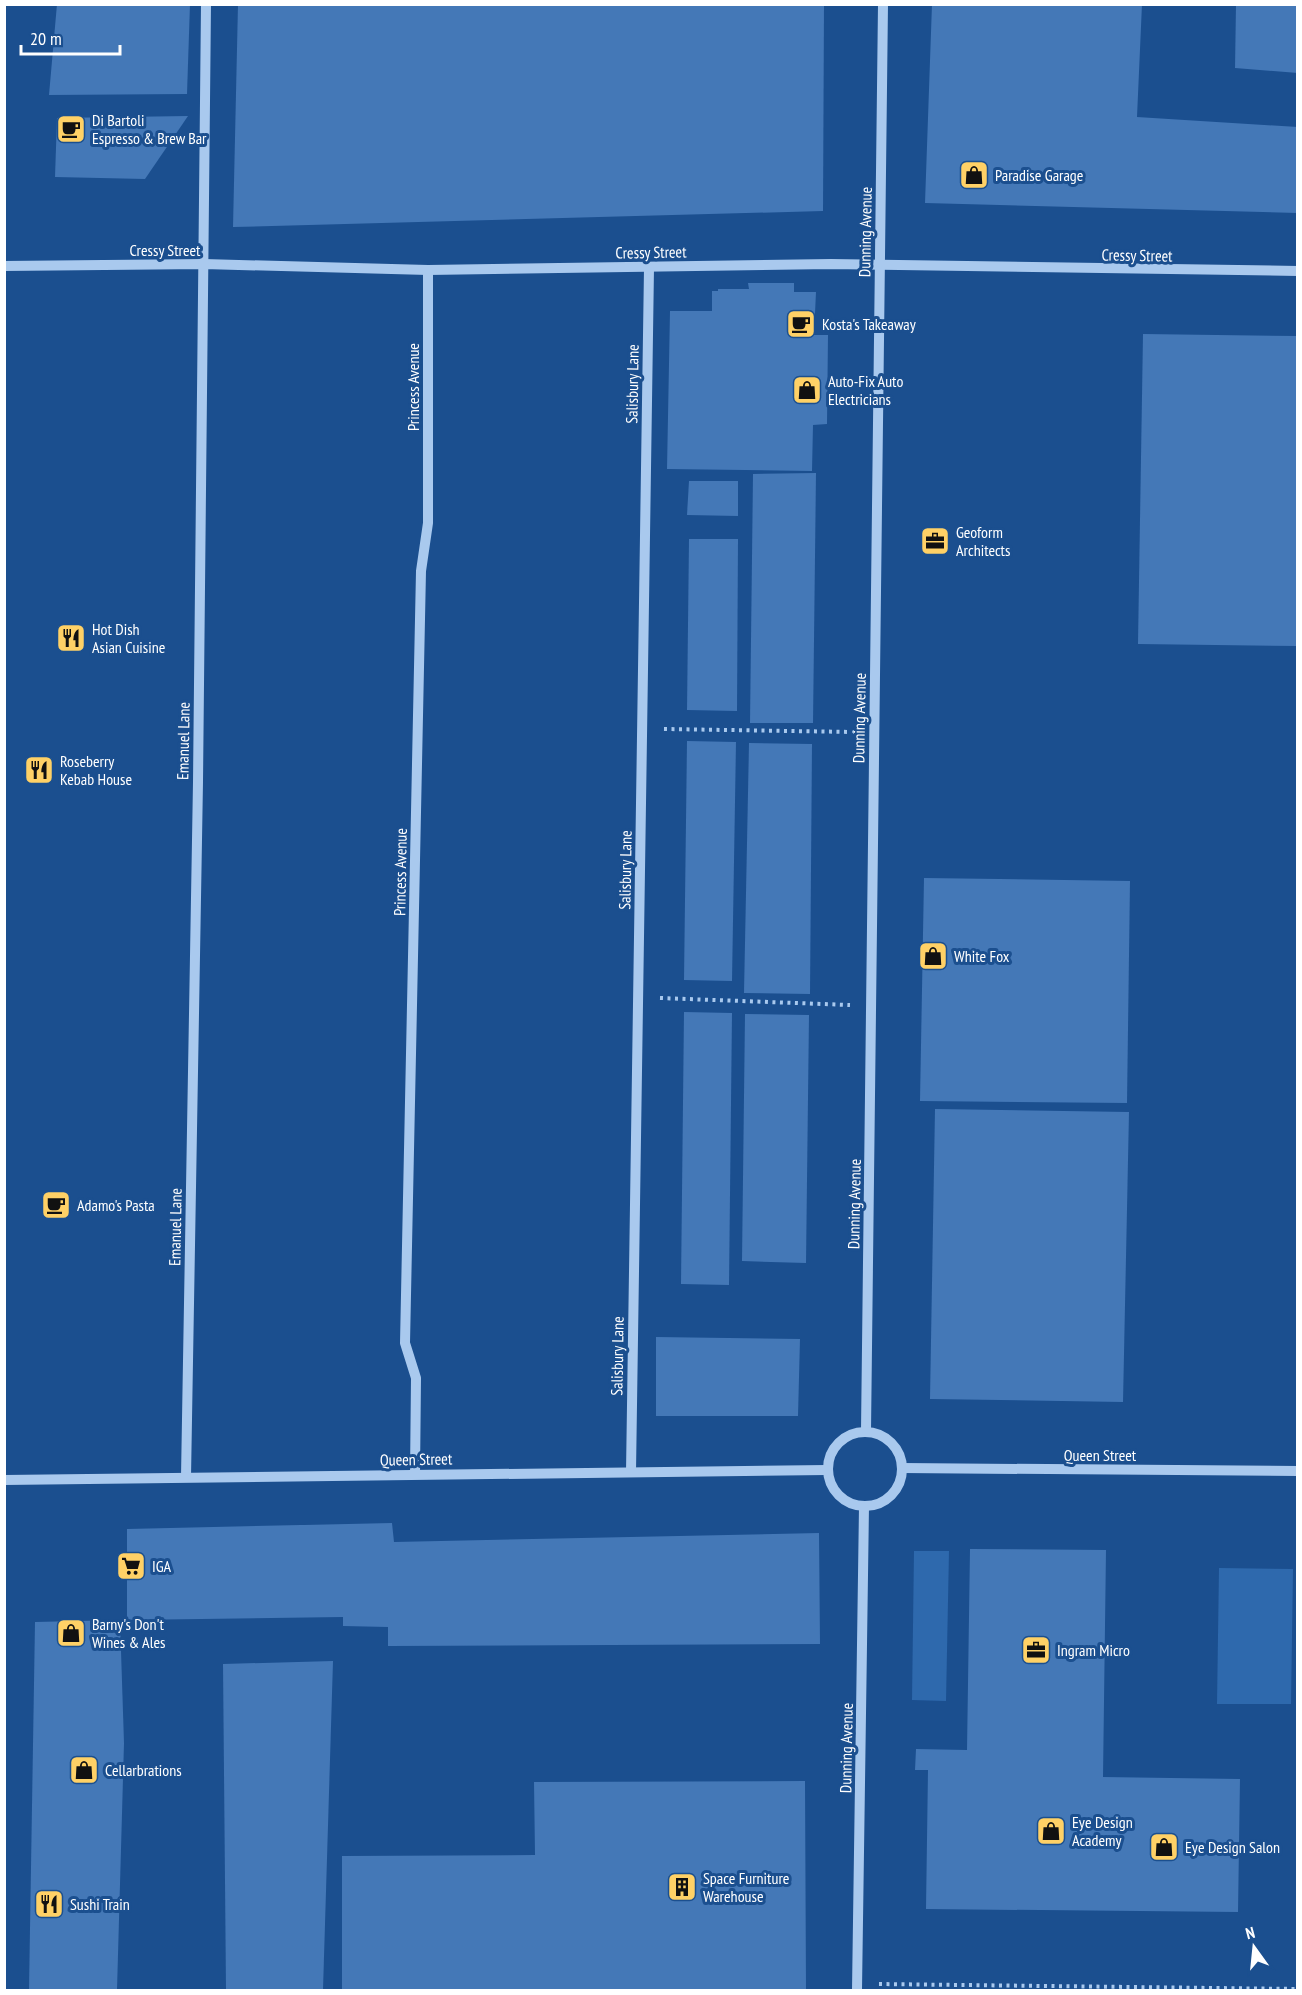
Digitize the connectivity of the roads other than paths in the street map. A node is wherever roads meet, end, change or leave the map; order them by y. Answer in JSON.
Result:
{"nodes":[{"id":1,"x":206,"y":4,"type":"edge"},
{"id":2,"x":883,"y":4,"type":"edge"},
{"id":3,"x":204,"y":264,"type":"junction"},
{"id":4,"x":4,"y":266,"type":"edge"},
{"id":5,"x":880,"y":266,"type":"junction"},
{"id":6,"x":649,"y":268,"type":"junction"},
{"id":7,"x":428,"y":270,"type":"junction"},
{"id":8,"x":1298,"y":271,"type":"edge"},
{"id":9,"x":866,"y":1431,"type":"junction"},
{"id":10,"x":902,"y":1468,"type":"junction"},
{"id":11,"x":827,"y":1470,"type":"junction"},
{"id":12,"x":631,"y":1472,"type":"junction"},
{"id":13,"x":1298,"y":1472,"type":"edge"},
{"id":14,"x":415,"y":1474,"type":"junction"},
{"id":15,"x":186,"y":1477,"type":"junction"},
{"id":16,"x":4,"y":1480,"type":"edge"},
{"id":17,"x":864,"y":1506,"type":"junction"},
{"id":18,"x":857,"y":1987,"type":"edge"}],
"edges":[{"from":1,"to":3,"type":"street","name":"Emanuel Lane"},
{"from":2,"to":5,"type":"street","name":"Dunning Avenue"},
{"from":3,"to":4,"type":"street","name":"Cressy Street"},
{"from":3,"to":7,"type":"street","name":"Cressy Street"},
{"from":3,"to":15,"type":"street","name":"Emanuel Lane"},
{"from":5,"to":6,"type":"street","name":"Cressy Street"},
{"from":5,"to":8,"type":"street","name":"Cressy Street"},
{"from":5,"to":9,"type":"street","name":"Dunning Avenue"},
{"from":6,"to":7,"type":"street","name":"Cressy Street"},
{"from":6,"to":12,"type":"street","name":"Salisbury Lane"},
{"from":7,"to":14,"type":"street","name":"Princess Avenue"},
{"from":9,"to":10,"type":"street"},
{"from":9,"to":11,"type":"street"},
{"from":10,"to":13,"type":"street","name":"Queen Street"},
{"from":10,"to":17,"type":"street"},
{"from":11,"to":12,"type":"street","name":"Queen Street"},
{"from":11,"to":17,"type":"street"},
{"from":12,"to":14,"type":"street","name":"Queen Street"},
{"from":14,"to":15,"type":"street","name":"Queen Street"},
{"from":15,"to":16,"type":"street","name":"Queen Street"},
{"from":17,"to":18,"type":"street","name":"Dunning Avenue"}]}
